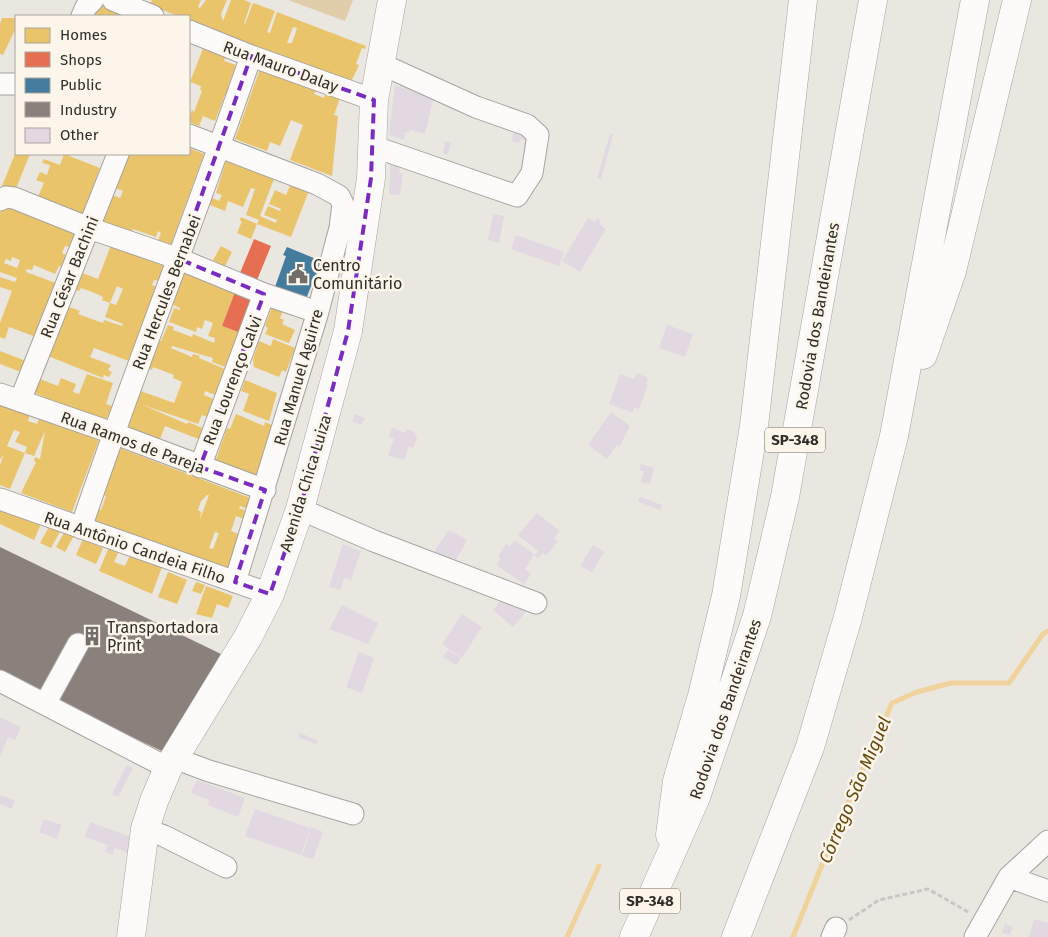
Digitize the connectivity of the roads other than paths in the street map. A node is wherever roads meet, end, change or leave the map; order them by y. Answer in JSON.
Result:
{"nodes":[{"id":1,"x":113,"y":0,"type":"edge"},
{"id":2,"x":392,"y":0,"type":"edge"},
{"id":3,"x":803,"y":0,"type":"edge"},
{"id":4,"x":873,"y":0,"type":"edge"},
{"id":5,"x":975,"y":0,"type":"edge"},
{"id":6,"x":1017,"y":0,"type":"edge"},
{"id":7,"x":150,"y":15,"type":"edge"},
{"id":8,"x":190,"y":31,"type":"edge"},
{"id":9,"x":251,"y":56,"type":"junction"},
{"id":10,"x":381,"y":64,"type":"junction"},
{"id":11,"x":0,"y":84,"type":"edge"},
{"id":12,"x":15,"y":84,"type":"edge"},
{"id":13,"x":374,"y":100,"type":"junction"},
{"id":14,"x":190,"y":135,"type":"edge"},
{"id":15,"x":372,"y":146,"type":"junction"},
{"id":16,"x":219,"y":147,"type":"junction"},
{"id":17,"x":118,"y":155,"type":"edge"},
{"id":18,"x":0,"y":200,"type":"edge"},
{"id":19,"x":89,"y":228,"type":"junction"},
{"id":20,"x":179,"y":259,"type":"junction"},
{"id":21,"x":264,"y":294,"type":"junction"},
{"id":22,"x":317,"y":312,"type":"junction"},
{"id":23,"x":10,"y":398,"type":"edge"},
{"id":24,"x":113,"y":433,"type":"junction"},
{"id":25,"x":894,"y":436,"type":"junction"},
{"id":26,"x":200,"y":466,"type":"junction"},
{"id":27,"x":265,"y":490,"type":"junction"},
{"id":28,"x":0,"y":499,"type":"edge"},
{"id":29,"x":300,"y":509,"type":"junction"},
{"id":30,"x":81,"y":528,"type":"junction"},
{"id":31,"x":235,"y":582,"type":"junction"},
{"id":32,"x":270,"y":594,"type":"junction"},
{"id":33,"x":536,"y":603,"type":"dead end"},
{"id":34,"x":78,"y":644,"type":"dead end"},
{"id":35,"x":0,"y":681,"type":"edge"},
{"id":36,"x":45,"y":704,"type":"junction"},
{"id":37,"x":171,"y":763,"type":"junction"},
{"id":38,"x":353,"y":814,"type":"dead end"},
{"id":39,"x":145,"y":829,"type":"junction"},
{"id":40,"x":1048,"y":841,"type":"edge"},
{"id":41,"x":226,"y":866,"type":"dead end"},
{"id":42,"x":666,"y":866,"type":"junction"},
{"id":43,"x":1009,"y":877,"type":"junction"},
{"id":44,"x":1048,"y":891,"type":"edge"},
{"id":45,"x":979,"y":929,"type":"edge"},
{"id":46,"x":131,"y":937,"type":"edge"},
{"id":47,"x":634,"y":937,"type":"edge"},
{"id":48,"x":736,"y":937,"type":"edge"}],
"edges":[{"from":1,"to":7,"type":"street"},
{"from":2,"to":10,"type":"main road","name":"Avenida Chica Luiza"},
{"from":3,"to":42,"type":"main road"},
{"from":4,"to":42,"type":"main road","name":"Rodovia dos Bandeirantes","number":"SP-348"},
{"from":5,"to":25,"type":"main road"},
{"from":6,"to":25,"type":"main road"},
{"from":8,"to":9,"type":"street","name":"Rua Mauro Dalay"},
{"from":9,"to":13,"type":"street","name":"Rua Mauro Dalay"},
{"from":9,"to":16,"type":"street","name":"Rua Hercules Bernabei"},
{"from":10,"to":13,"type":"main road","name":"Avenida Chica Luiza"},
{"from":10,"to":15,"type":"street"},
{"from":11,"to":12,"type":"street"},
{"from":13,"to":15,"type":"main road","name":"Avenida Chica Luiza"},
{"from":14,"to":16,"type":"street","name":"Rua Manuel Aguirre"},
{"from":15,"to":29,"type":"main road","name":"Avenida Chica Luiza"},
{"from":16,"to":20,"type":"street","name":"Rua Hercules Bernabei"},
{"from":16,"to":22,"type":"street","name":"Rua Manuel Aguirre"},
{"from":17,"to":19,"type":"street","name":"Rua César Bachini"},
{"from":18,"to":19,"type":"street"},
{"from":19,"to":20,"type":"street"},
{"from":19,"to":23,"type":"street","name":"Rua César Bachini"},
{"from":20,"to":21,"type":"street"},
{"from":20,"to":24,"type":"street","name":"Rua Hercules Bernabei"},
{"from":21,"to":22,"type":"street"},
{"from":21,"to":26,"type":"street","name":"Rua Lourenço Calvi"},
{"from":22,"to":27,"type":"street","name":"Rua Manuel Aguirre"},
{"from":23,"to":24,"type":"street","name":"Rua Ramos de Pareja"},
{"from":24,"to":26,"type":"street","name":"Rua Ramos de Pareja"},
{"from":24,"to":30,"type":"street","name":"Rua Hercules Bernabei"},
{"from":25,"to":48,"type":"main road"},
{"from":26,"to":27,"type":"street","name":"Rua Ramos de Pareja"},
{"from":27,"to":31,"type":"street","name":"Rua Manuel Aguirre"},
{"from":28,"to":30,"type":"street","name":"Rua Antônio Candeia Filho"},
{"from":29,"to":32,"type":"main road","name":"Avenida Chica Luiza"},
{"from":29,"to":33,"type":"street"},
{"from":30,"to":31,"type":"street","name":"Rua Antônio Candeia Filho"},
{"from":31,"to":32,"type":"street","name":"Rua Antônio Candeia Filho"},
{"from":32,"to":37,"type":"main road","name":"Avenida Chica Luiza"},
{"from":34,"to":36,"type":"street"},
{"from":35,"to":36,"type":"street"},
{"from":36,"to":37,"type":"street"},
{"from":37,"to":38,"type":"street"},
{"from":37,"to":39,"type":"main road","name":"Avenida Chica Luiza"},
{"from":39,"to":41,"type":"street"},
{"from":39,"to":46,"type":"main road","name":"Avenida Chica Luiza"},
{"from":40,"to":43,"type":"street"},
{"from":42,"to":47,"type":"main road","name":"Rodovia dos Bandeirantes","number":"SP-348"},
{"from":43,"to":44,"type":"street"},
{"from":43,"to":45,"type":"street"}]}
